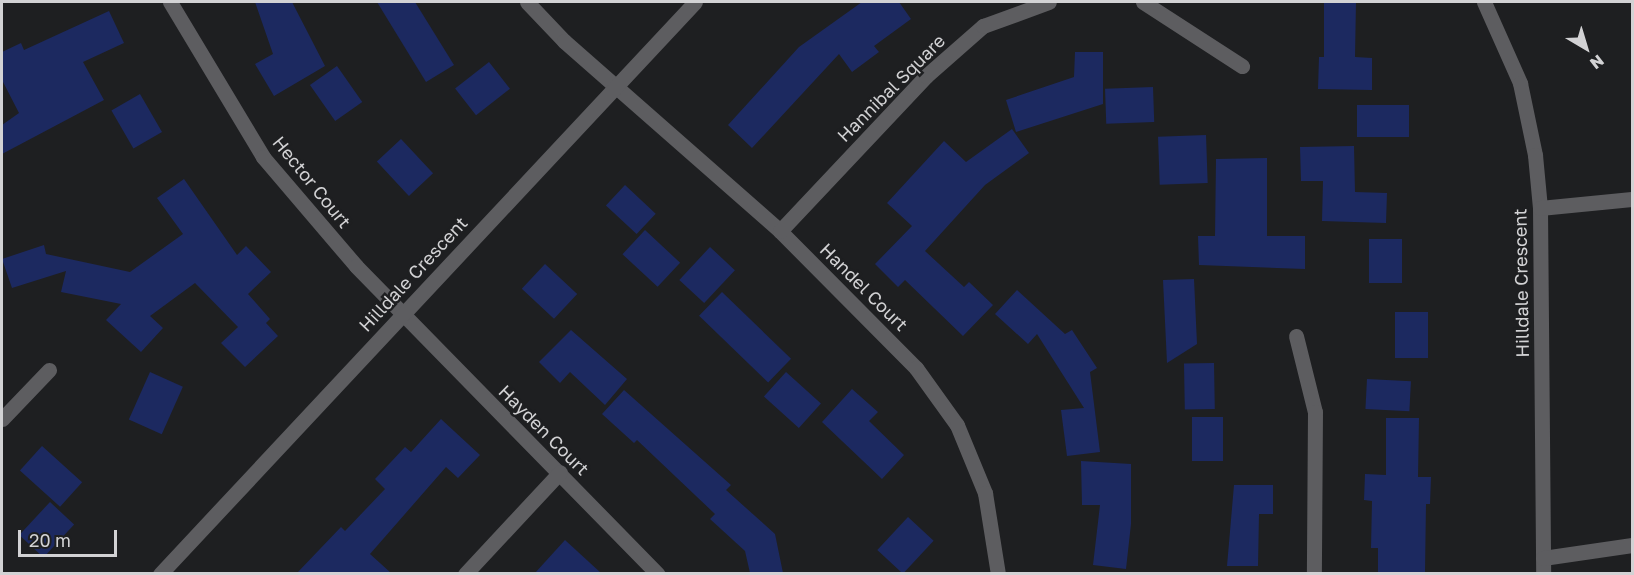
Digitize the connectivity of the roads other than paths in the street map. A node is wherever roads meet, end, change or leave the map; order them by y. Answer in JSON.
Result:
{"nodes":[{"id":1,"x":170,"y":2,"type":"edge"},
{"id":2,"x":527,"y":2,"type":"edge"},
{"id":3,"x":695,"y":2,"type":"edge"},
{"id":4,"x":1049,"y":2,"type":"edge"},
{"id":5,"x":1143,"y":2,"type":"edge"},
{"id":6,"x":1484,"y":2,"type":"edge"},
{"id":7,"x":1242,"y":66,"type":"dead end"},
{"id":8,"x":615,"y":86,"type":"junction"},
{"id":9,"x":1632,"y":199,"type":"edge"},
{"id":10,"x":1540,"y":208,"type":"junction"},
{"id":11,"x":780,"y":231,"type":"junction"},
{"id":12,"x":403,"y":314,"type":"junction"},
{"id":13,"x":1296,"y":336,"type":"dead end"},
{"id":14,"x":49,"y":370,"type":"dead end"},
{"id":15,"x":2,"y":419,"type":"edge"},
{"id":16,"x":560,"y":472,"type":"junction"},
{"id":17,"x":1632,"y":544,"type":"edge"},
{"id":18,"x":1543,"y":566,"type":"edge"},
{"id":19,"x":160,"y":573,"type":"edge"},
{"id":20,"x":465,"y":573,"type":"edge"},
{"id":21,"x":658,"y":573,"type":"edge"},
{"id":22,"x":998,"y":573,"type":"edge"},
{"id":23,"x":1314,"y":573,"type":"edge"}],
"edges":[{"from":1,"to":12,"type":"street","name":"Hector Court"},
{"from":2,"to":8,"type":"street","name":"Handel Court"},
{"from":3,"to":8,"type":"street","name":"Hilldale Crescent"},
{"from":4,"to":11,"type":"street","name":"Hannibal Square"},
{"from":5,"to":7,"type":"street"},
{"from":6,"to":10,"type":"street","name":"Hilldale Crescent"},
{"from":8,"to":11,"type":"street","name":"Handel Court"},
{"from":8,"to":12,"type":"street","name":"Hilldale Crescent"},
{"from":9,"to":10,"type":"street"},
{"from":10,"to":18,"type":"street","name":"Hilldale Crescent"},
{"from":11,"to":22,"type":"street","name":"Handel Court"},
{"from":12,"to":16,"type":"street","name":"Hayden Court"},
{"from":12,"to":19,"type":"street","name":"Hilldale Crescent"},
{"from":13,"to":23,"type":"street"},
{"from":14,"to":15,"type":"street"},
{"from":16,"to":20,"type":"street"},
{"from":16,"to":21,"type":"street","name":"Hayden Court"},
{"from":17,"to":18,"type":"street"}]}
